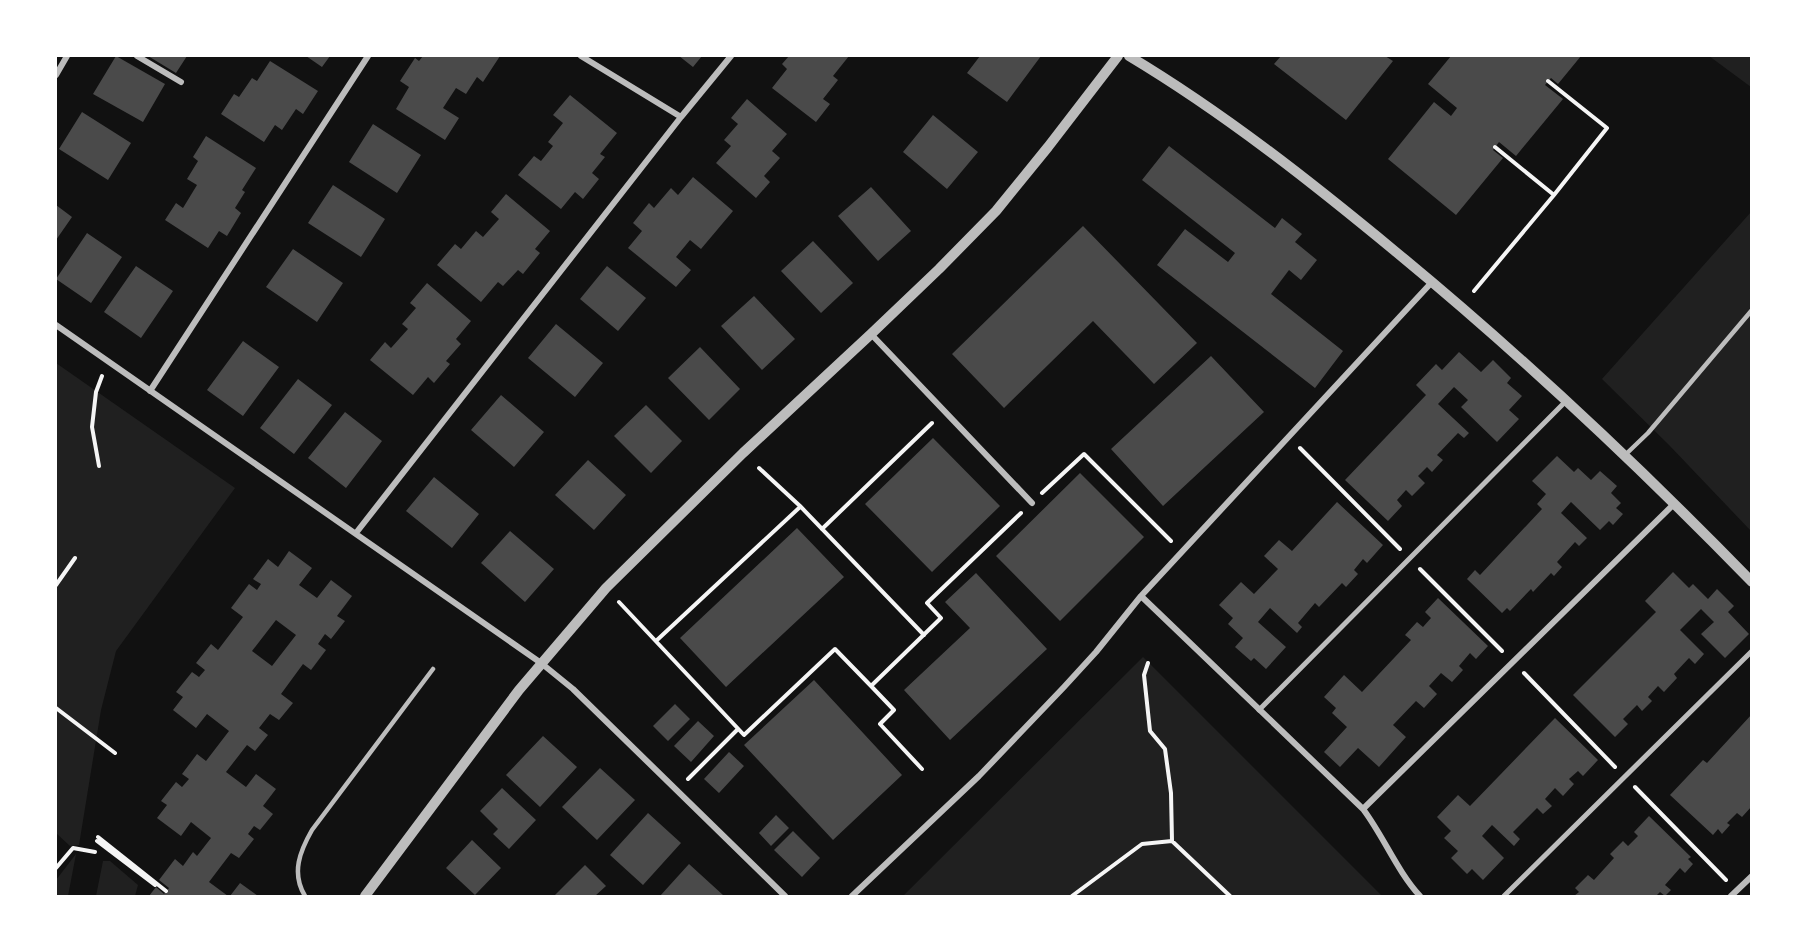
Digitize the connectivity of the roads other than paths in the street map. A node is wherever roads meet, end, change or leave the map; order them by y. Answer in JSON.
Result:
{"nodes":[{"id":1,"x":67,"y":56,"type":"edge"},
{"id":2,"x":137,"y":56,"type":"edge"},
{"id":3,"x":368,"y":56,"type":"edge"},
{"id":4,"x":581,"y":56,"type":"edge"},
{"id":5,"x":731,"y":56,"type":"edge"},
{"id":6,"x":1118,"y":56,"type":"edge"},
{"id":7,"x":1129,"y":56,"type":"edge"},
{"id":8,"x":56,"y":75,"type":"edge"},
{"id":9,"x":181,"y":82,"type":"dead end"},
{"id":10,"x":681,"y":117,"type":"junction"},
{"id":11,"x":1432,"y":282,"type":"junction"},
{"id":12,"x":1752,"y":310,"type":"edge"},
{"id":13,"x":56,"y":325,"type":"edge"},
{"id":14,"x":872,"y":334,"type":"junction"},
{"id":15,"x":150,"y":391,"type":"junction"},
{"id":16,"x":1567,"y":400,"type":"junction"},
{"id":17,"x":1624,"y":456,"type":"junction"},
{"id":18,"x":1032,"y":503,"type":"road end"},
{"id":19,"x":1675,"y":503,"type":"junction"},
{"id":20,"x":356,"y":533,"type":"junction"},
{"id":21,"x":1752,"y":582,"type":"edge"},
{"id":22,"x":1141,"y":596,"type":"junction"},
{"id":23,"x":1752,"y":651,"type":"edge"},
{"id":24,"x":541,"y":663,"type":"junction"},
{"id":25,"x":433,"y":669,"type":"dead end"},
{"id":26,"x":1258,"y":710,"type":"junction"},
{"id":27,"x":1363,"y":809,"type":"junction"},
{"id":28,"x":1752,"y":876,"type":"edge"},
{"id":29,"x":305,"y":897,"type":"edge"},
{"id":30,"x":365,"y":897,"type":"edge"},
{"id":31,"x":785,"y":897,"type":"edge"},
{"id":32,"x":852,"y":897,"type":"edge"},
{"id":33,"x":1420,"y":897,"type":"edge"},
{"id":34,"x":1504,"y":897,"type":"edge"},
{"id":35,"x":1731,"y":897,"type":"edge"}],
"edges":[{"from":1,"to":8,"type":"street"},
{"from":2,"to":9,"type":"street"},
{"from":3,"to":15,"type":"street"},
{"from":4,"to":10,"type":"street"},
{"from":5,"to":10,"type":"street"},
{"from":6,"to":14,"type":"street"},
{"from":7,"to":11,"type":"street"},
{"from":10,"to":20,"type":"street"},
{"from":11,"to":16,"type":"street"},
{"from":11,"to":22,"type":"street"},
{"from":12,"to":17,"type":"lane"},
{"from":13,"to":15,"type":"street"},
{"from":14,"to":18,"type":"street"},
{"from":14,"to":24,"type":"street"},
{"from":15,"to":20,"type":"street"},
{"from":16,"to":17,"type":"street"},
{"from":16,"to":26,"type":"street"},
{"from":17,"to":19,"type":"street"},
{"from":19,"to":21,"type":"street"},
{"from":19,"to":27,"type":"street"},
{"from":20,"to":24,"type":"street"},
{"from":22,"to":26,"type":"street"},
{"from":22,"to":32,"type":"street"},
{"from":23,"to":34,"type":"street"},
{"from":24,"to":30,"type":"street"},
{"from":24,"to":31,"type":"street"},
{"from":25,"to":29,"type":"lane"},
{"from":26,"to":27,"type":"street"},
{"from":27,"to":33,"type":"street"},
{"from":28,"to":35,"type":"street"}]}
